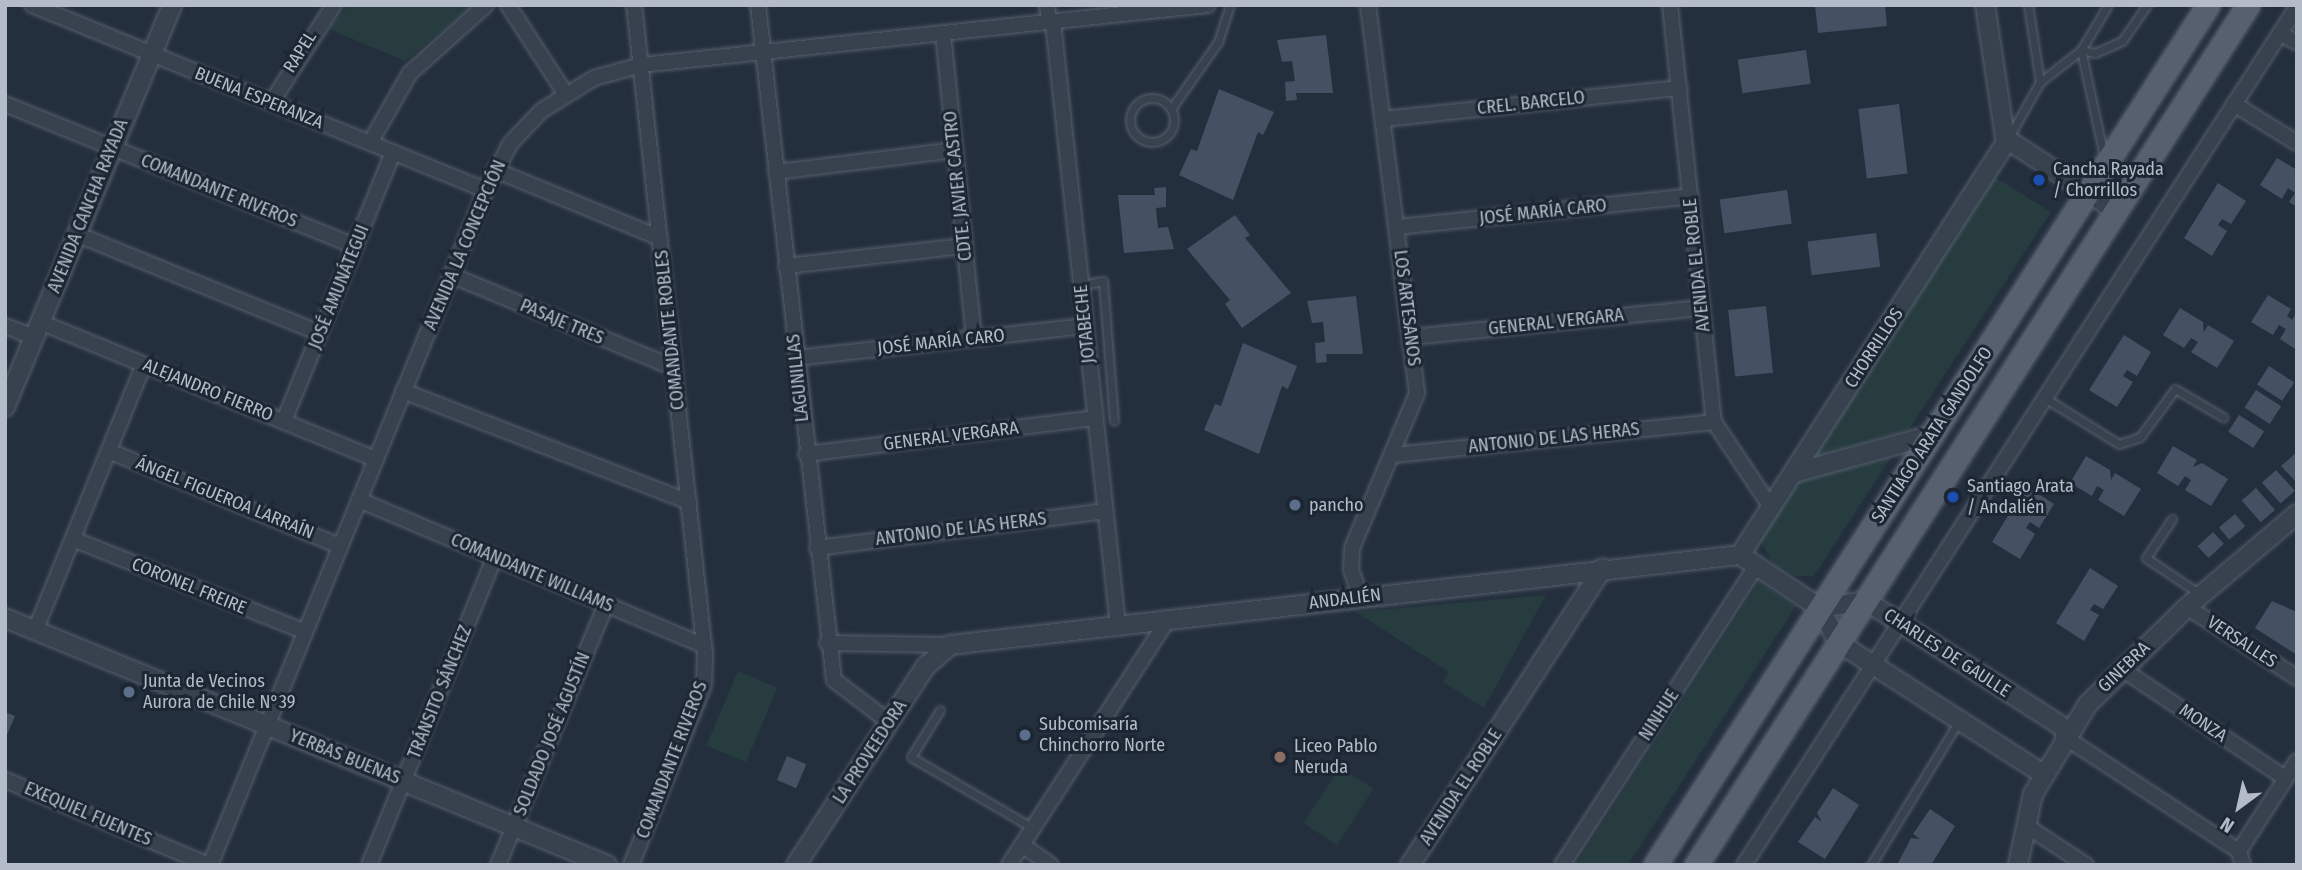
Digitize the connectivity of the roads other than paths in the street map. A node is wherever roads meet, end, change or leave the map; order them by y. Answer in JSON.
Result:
{"nodes":[{"id":1,"x":32,"y":5,"type":"edge"},
{"id":2,"x":172,"y":5,"type":"edge"},
{"id":3,"x":334,"y":5,"type":"edge"},
{"id":4,"x":486,"y":5,"type":"edge"},
{"id":5,"x":508,"y":5,"type":"edge"},
{"id":6,"x":635,"y":5,"type":"edge"},
{"id":7,"x":758,"y":5,"type":"edge"},
{"id":8,"x":1047,"y":5,"type":"edge"},
{"id":9,"x":1208,"y":5,"type":"edge"},
{"id":10,"x":1230,"y":5,"type":"edge"},
{"id":11,"x":1368,"y":5,"type":"edge"},
{"id":12,"x":1670,"y":5,"type":"edge"},
{"id":13,"x":1985,"y":5,"type":"edge"},
{"id":14,"x":2028,"y":5,"type":"edge"},
{"id":15,"x":2108,"y":5,"type":"edge"},
{"id":16,"x":2147,"y":5,"type":"edge"},
{"id":17,"x":2208,"y":5,"type":"edge"},
{"id":18,"x":2248,"y":5,"type":"edge"},
{"id":19,"x":2297,"y":7,"type":"edge"},
{"id":20,"x":1156,"y":8,"type":"edge"},
{"id":21,"x":1051,"y":22,"type":"junction"},
{"id":22,"x":943,"y":33,"type":"junction"},
{"id":23,"x":2280,"y":33,"type":"junction"},
{"id":24,"x":2297,"y":43,"type":"edge"},
{"id":25,"x":2081,"y":50,"type":"junction"},
{"id":26,"x":763,"y":52,"type":"junction"},
{"id":27,"x":150,"y":54,"type":"junction"},
{"id":28,"x":641,"y":65,"type":"junction"},
{"id":29,"x":2040,"y":82,"type":"junction"},
{"id":30,"x":1679,"y":88,"type":"junction"},
{"id":31,"x":565,"y":93,"type":"junction"},
{"id":32,"x":271,"y":103,"type":"junction"},
{"id":33,"x":2234,"y":104,"type":"junction"},
{"id":34,"x":6,"y":107,"type":"edge"},
{"id":35,"x":1171,"y":109,"type":"junction"},
{"id":36,"x":1383,"y":119,"type":"junction"},
{"id":37,"x":2007,"y":141,"type":"junction"},
{"id":38,"x":370,"y":143,"type":"junction"},
{"id":39,"x":2297,"y":143,"type":"edge"},
{"id":40,"x":112,"y":147,"type":"junction"},
{"id":41,"x":955,"y":150,"type":"junction"},
{"id":42,"x":393,"y":152,"type":"junction"},
{"id":43,"x":2107,"y":166,"type":"junction"},
{"id":44,"x":495,"y":170,"type":"junction"},
{"id":45,"x":776,"y":172,"type":"junction"},
{"id":46,"x":486,"y":190,"type":"junction"},
{"id":47,"x":2088,"y":194,"type":"junction"},
{"id":48,"x":1690,"y":196,"type":"junction"},
{"id":49,"x":2116,"y":211,"type":"junction"},
{"id":50,"x":1397,"y":227,"type":"junction"},
{"id":51,"x":76,"y":234,"type":"junction"},
{"id":52,"x":660,"y":238,"type":"junction"},
{"id":53,"x":355,"y":246,"type":"junction"},
{"id":54,"x":964,"y":246,"type":"junction"},
{"id":55,"x":786,"y":266,"type":"junction"},
{"id":56,"x":451,"y":275,"type":"junction"},
{"id":57,"x":1081,"y":285,"type":"junction"},
{"id":58,"x":1702,"y":308,"type":"junction"},
{"id":59,"x":5,"y":326,"type":"edge"},
{"id":60,"x":1085,"y":326,"type":"junction"},
{"id":61,"x":37,"y":330,"type":"junction"},
{"id":62,"x":320,"y":333,"type":"junction"},
{"id":63,"x":1411,"y":337,"type":"junction"},
{"id":64,"x":974,"y":338,"type":"junction"},
{"id":65,"x":796,"y":358,"type":"junction"},
{"id":66,"x":144,"y":364,"type":"junction"},
{"id":67,"x":674,"y":368,"type":"junction"},
{"id":68,"x":403,"y":391,"type":"junction"},
{"id":69,"x":2045,"y":398,"type":"junction"},
{"id":70,"x":5,"y":407,"type":"edge"},
{"id":71,"x":2223,"y":417,"type":"dead end"},
{"id":72,"x":1095,"y":418,"type":"junction"},
{"id":73,"x":284,"y":421,"type":"junction"},
{"id":74,"x":1114,"y":421,"type":"dead end"},
{"id":75,"x":1714,"y":422,"type":"junction"},
{"id":76,"x":1932,"y":435,"type":"junction"},
{"id":77,"x":109,"y":451,"type":"junction"},
{"id":78,"x":806,"y":454,"type":"junction"},
{"id":79,"x":1394,"y":455,"type":"junction"},
{"id":80,"x":376,"y":458,"type":"junction"},
{"id":81,"x":1794,"y":473,"type":"junction"},
{"id":82,"x":359,"y":500,"type":"junction"},
{"id":83,"x":689,"y":502,"type":"junction"},
{"id":84,"x":1771,"y":507,"type":"junction"},
{"id":85,"x":1105,"y":511,"type":"junction"},
{"id":86,"x":2297,"y":514,"type":"edge"},
{"id":87,"x":2172,"y":519,"type":"dead end"},
{"id":88,"x":73,"y":539,"type":"junction"},
{"id":89,"x":340,"y":546,"type":"junction"},
{"id":90,"x":817,"y":548,"type":"junction"},
{"id":91,"x":1740,"y":555,"type":"junction"},
{"id":92,"x":495,"y":557,"type":"junction"},
{"id":93,"x":1756,"y":566,"type":"junction"},
{"id":94,"x":1604,"y":568,"type":"junction"},
{"id":95,"x":2201,"y":595,"type":"junction"},
{"id":96,"x":1361,"y":597,"type":"junction"},
{"id":97,"x":1866,"y":601,"type":"junction"},
{"id":98,"x":606,"y":604,"type":"junction"},
{"id":99,"x":2187,"y":607,"type":"junction"},
{"id":100,"x":1820,"y":608,"type":"junction"},
{"id":101,"x":5,"y":618,"type":"edge"},
{"id":102,"x":1166,"y":622,"type":"junction"},
{"id":103,"x":1900,"y":622,"type":"junction"},
{"id":104,"x":1118,"y":626,"type":"junction"},
{"id":105,"x":35,"y":631,"type":"junction"},
{"id":106,"x":305,"y":632,"type":"junction"},
{"id":107,"x":827,"y":643,"type":"junction"},
{"id":108,"x":1839,"y":643,"type":"junction"},
{"id":109,"x":950,"y":645,"type":"junction"},
{"id":110,"x":705,"y":650,"type":"junction"},
{"id":111,"x":1872,"y":666,"type":"junction"},
{"id":112,"x":2122,"y":669,"type":"junction"},
{"id":113,"x":2297,"y":678,"type":"edge"},
{"id":114,"x":940,"y":710,"type":"dead end"},
{"id":115,"x":1960,"y":721,"type":"junction"},
{"id":116,"x":889,"y":722,"type":"junction"},
{"id":117,"x":267,"y":725,"type":"junction"},
{"id":118,"x":2066,"y":733,"type":"junction"},
{"id":119,"x":2297,"y":761,"type":"edge"},
{"id":120,"x":2043,"y":774,"type":"junction"},
{"id":121,"x":2285,"y":778,"type":"junction"},
{"id":122,"x":5,"y":779,"type":"edge"},
{"id":123,"x":403,"y":781,"type":"junction"},
{"id":124,"x":2025,"y":825,"type":"junction"},
{"id":125,"x":514,"y":827,"type":"junction"},
{"id":126,"x":1033,"y":828,"type":"junction"},
{"id":127,"x":1022,"y":845,"type":"junction"},
{"id":128,"x":2241,"y":858,"type":"edge"},
{"id":129,"x":209,"y":865,"type":"edge"},
{"id":130,"x":369,"y":865,"type":"edge"},
{"id":131,"x":498,"y":865,"type":"edge"},
{"id":132,"x":607,"y":865,"type":"edge"},
{"id":133,"x":631,"y":865,"type":"edge"},
{"id":134,"x":796,"y":865,"type":"edge"},
{"id":135,"x":1009,"y":865,"type":"edge"},
{"id":136,"x":1051,"y":865,"type":"edge"},
{"id":137,"x":1410,"y":865,"type":"edge"},
{"id":138,"x":1562,"y":865,"type":"edge"},
{"id":139,"x":1654,"y":865,"type":"edge"},
{"id":140,"x":1696,"y":865,"type":"edge"},
{"id":141,"x":1744,"y":865,"type":"edge"},
{"id":142,"x":1871,"y":865,"type":"edge"},
{"id":143,"x":2018,"y":865,"type":"edge"},
{"id":144,"x":2086,"y":865,"type":"edge"}],
"edges":[{"from":1,"to":27,"type":"street","name":"BUENA ESPERANZA"},
{"from":2,"to":27,"type":"street","name":"AVENIDA CANCHA RAYADA"},
{"from":3,"to":32,"type":"street","name":"RAPEL"},
{"from":4,"to":38,"type":"street"},
{"from":5,"to":31,"type":"street"},
{"from":6,"to":28,"type":"street","name":"COMANDANTE ROBLES"},
{"from":7,"to":26,"type":"street","name":"LAGUNILLAS"},
{"from":8,"to":21,"type":"street","name":"JOTABECHE"},
{"from":9,"to":20,"type":"street","name":"AVENIDA LA CONCEPCIÓN"},
{"from":10,"to":35,"type":"lane"},
{"from":11,"to":36,"type":"street","name":"LOS ARTESANOS"},
{"from":12,"to":30,"type":"street","name":"AVENIDA EL ROBLE"},
{"from":13,"to":37,"type":"street"},
{"from":14,"to":29,"type":"lane"},
{"from":15,"to":25,"type":"lane"},
{"from":16,"to":25,"type":"lane"},
{"from":17,"to":43,"type":"main road","name":"SANTIAGO ARATA GANDOLFO"},
{"from":18,"to":49,"type":"main road","name":"SANTIAGO ARATA GANDOLFO"},
{"from":19,"to":23,"type":"street"},
{"from":20,"to":21,"type":"street","name":"AVENIDA LA CONCEPCIÓN"},
{"from":21,"to":22,"type":"street","name":"AVENIDA LA CONCEPCIÓN"},
{"from":21,"to":57,"type":"street","name":"JOTABECHE"},
{"from":22,"to":26,"type":"street","name":"AVENIDA LA CONCEPCIÓN"},
{"from":22,"to":41,"type":"street","name":"CDTE. JAVIER CASTRO"},
{"from":23,"to":24,"type":"street"},
{"from":23,"to":33,"type":"street"},
{"from":25,"to":29,"type":"lane"},
{"from":25,"to":43,"type":"lane"},
{"from":26,"to":28,"type":"street","name":"AVENIDA LA CONCEPCIÓN"},
{"from":26,"to":45,"type":"street","name":"LAGUNILLAS"},
{"from":27,"to":32,"type":"street","name":"BUENA ESPERANZA"},
{"from":27,"to":40,"type":"street","name":"AVENIDA CANCHA RAYADA"},
{"from":28,"to":31,"type":"street","name":"AVENIDA LA CONCEPCIÓN"},
{"from":28,"to":52,"type":"street","name":"COMANDANTE ROBLES"},
{"from":29,"to":37,"type":"lane"},
{"from":30,"to":36,"type":"street","name":"CREL. BARCELO"},
{"from":30,"to":48,"type":"street","name":"AVENIDA EL ROBLE"},
{"from":31,"to":44,"type":"street","name":"AVENIDA LA CONCEPCIÓN"},
{"from":32,"to":38,"type":"street","name":"BUENA ESPERANZA"},
{"from":33,"to":39,"type":"street"},
{"from":33,"to":69,"type":"street"},
{"from":34,"to":40,"type":"street","name":"COMANDANTE RIVEROS"},
{"from":35,"to":35,"type":"lane"},
{"from":36,"to":50,"type":"street","name":"LOS ARTESANOS"},
{"from":37,"to":47,"type":"street"},
{"from":37,"to":81,"type":"street","name":"CHORRILLOS"},
{"from":38,"to":42,"type":"street","name":"BUENA ESPERANZA"},
{"from":40,"to":51,"type":"street","name":"AVENIDA CANCHA RAYADA"},
{"from":40,"to":53,"type":"street","name":"COMANDANTE RIVEROS"},
{"from":41,"to":45,"type":"street"},
{"from":41,"to":54,"type":"street","name":"CDTE. JAVIER CASTRO"},
{"from":42,"to":46,"type":"street","name":"BUENA ESPERANZA"},
{"from":42,"to":53,"type":"street","name":"JOSÉ AMUNÁTEGUI"},
{"from":43,"to":47,"type":"main road","name":"SANTIAGO ARATA GANDOLFO"},
{"from":44,"to":46,"type":"street","name":"AVENIDA LA CONCEPCIÓN"},
{"from":44,"to":52,"type":"street"},
{"from":45,"to":55,"type":"street","name":"LAGUNILLAS"},
{"from":46,"to":56,"type":"street","name":"AVENIDA LA CONCEPCIÓN"},
{"from":47,"to":49,"type":"street"},
{"from":47,"to":76,"type":"main road","name":"SANTIAGO ARATA GANDOLFO"},
{"from":48,"to":50,"type":"street","name":"JOSÉ MARÍA CARO"},
{"from":48,"to":58,"type":"street","name":"AVENIDA EL ROBLE"},
{"from":49,"to":97,"type":"main road","name":"SANTIAGO ARATA GANDOLFO"},
{"from":50,"to":63,"type":"street","name":"LOS ARTESANOS"},
{"from":51,"to":61,"type":"street","name":"AVENIDA CANCHA RAYADA"},
{"from":51,"to":62,"type":"street"},
{"from":52,"to":67,"type":"street","name":"COMANDANTE ROBLES"},
{"from":53,"to":62,"type":"street","name":"JOSÉ AMUNÁTEGUI"},
{"from":54,"to":55,"type":"street"},
{"from":54,"to":64,"type":"street","name":"CDTE. JAVIER CASTRO"},
{"from":55,"to":65,"type":"street","name":"LAGUNILLAS"},
{"from":56,"to":67,"type":"street","name":"PASAJE TRES"},
{"from":56,"to":68,"type":"street","name":"AVENIDA LA CONCEPCIÓN"},
{"from":57,"to":60,"type":"street","name":"JOTABECHE"},
{"from":57,"to":74,"type":"lane"},
{"from":58,"to":63,"type":"street","name":"GENERAL VERGARA"},
{"from":58,"to":75,"type":"street","name":"AVENIDA EL ROBLE"},
{"from":59,"to":61,"type":"street","name":"ALEJANDRO FIERRO"},
{"from":60,"to":64,"type":"street","name":"JOSÉ MARÍA CARO"},
{"from":60,"to":72,"type":"street","name":"JOTABECHE"},
{"from":61,"to":66,"type":"street","name":"ALEJANDRO FIERRO"},
{"from":61,"to":70,"type":"street","name":"AVENIDA CANCHA RAYADA"},
{"from":62,"to":73,"type":"street","name":"JOSÉ AMUNÁTEGUI"},
{"from":63,"to":79,"type":"street","name":"LOS ARTESANOS"},
{"from":64,"to":65,"type":"street","name":"JOSÉ MARÍA CARO"},
{"from":65,"to":78,"type":"street","name":"LAGUNILLAS"},
{"from":66,"to":73,"type":"street","name":"ALEJANDRO FIERRO"},
{"from":66,"to":77,"type":"street"},
{"from":67,"to":83,"type":"street","name":"COMANDANTE ROBLES"},
{"from":68,"to":80,"type":"street","name":"AVENIDA LA CONCEPCIÓN"},
{"from":68,"to":83,"type":"street"},
{"from":69,"to":71,"type":"lane"},
{"from":69,"to":103,"type":"street"},
{"from":72,"to":78,"type":"street","name":"GENERAL VERGARA"},
{"from":72,"to":85,"type":"street","name":"JOTABECHE"},
{"from":73,"to":80,"type":"street","name":"ALEJANDRO FIERRO"},
{"from":75,"to":79,"type":"street","name":"ANTONIO DE LAS HERAS"},
{"from":75,"to":84,"type":"street","name":"AVENIDA EL ROBLE"},
{"from":76,"to":81,"type":"street"},
{"from":76,"to":100,"type":"main road","name":"SANTIAGO ARATA GANDOLFO"},
{"from":77,"to":88,"type":"street"},
{"from":77,"to":89,"type":"street","name":"ÁNGEL FIGUEROA LARRAÍN"},
{"from":78,"to":90,"type":"street","name":"LAGUNILLAS"},
{"from":79,"to":96,"type":"street","name":"LOS ARTESANOS"},
{"from":80,"to":82,"type":"street","name":"AVENIDA LA CONCEPCIÓN"},
{"from":81,"to":84,"type":"street","name":"CHORRILLOS"},
{"from":82,"to":89,"type":"street","name":"AVENIDA LA CONCEPCIÓN"},
{"from":82,"to":92,"type":"street","name":"COMANDANTE WILLIAMS"},
{"from":83,"to":110,"type":"street","name":"COMANDANTE ROBLES"},
{"from":84,"to":91,"type":"street","name":"CHORRILLOS"},
{"from":85,"to":90,"type":"street","name":"ANTONIO DE LAS HERAS"},
{"from":85,"to":104,"type":"street","name":"JOTABECHE"},
{"from":86,"to":95,"type":"street","name":"GINEBRA"},
{"from":87,"to":95,"type":"lane"},
{"from":88,"to":105,"type":"street"},
{"from":88,"to":106,"type":"street","name":"CORONEL FREIRE"},
{"from":89,"to":106,"type":"street","name":"AVENIDA LA CONCEPCIÓN"},
{"from":90,"to":107,"type":"street","name":"LAGUNILLAS"},
{"from":91,"to":93,"type":"street"},
{"from":91,"to":94,"type":"street","name":"ANDALIÉN"},
{"from":92,"to":98,"type":"street","name":"COMANDANTE WILLIAMS"},
{"from":92,"to":123,"type":"street","name":"TRÁNSITO SÁNCHEZ"},
{"from":93,"to":100,"type":"street"},
{"from":93,"to":138,"type":"street","name":"NINHUE"},
{"from":94,"to":96,"type":"street","name":"ANDALIÉN"},
{"from":94,"to":137,"type":"street","name":"AVENIDA EL ROBLE"},
{"from":95,"to":99,"type":"street","name":"GINEBRA"},
{"from":96,"to":102,"type":"street","name":"ANDALIÉN"},
{"from":97,"to":100,"type":"street","name":"CHARLES DE GAULLE"},
{"from":97,"to":103,"type":"street","name":"CHARLES DE GAULLE"},
{"from":97,"to":108,"type":"main road","name":"SANTIAGO ARATA GANDOLFO"},
{"from":98,"to":110,"type":"street","name":"COMANDANTE WILLIAMS"},
{"from":98,"to":125,"type":"street","name":"SOLDADO JOSÉ AGUSTÍN"},
{"from":99,"to":112,"type":"street","name":"GINEBRA"},
{"from":99,"to":113,"type":"street","name":"VERSALLES"},
{"from":100,"to":108,"type":"street"},
{"from":100,"to":139,"type":"main road","name":"SANTIAGO ARATA GANDOLFO"},
{"from":101,"to":105,"type":"street","name":"YERBAS BUENAS"},
{"from":102,"to":104,"type":"street","name":"ANDALIÉN"},
{"from":102,"to":126,"type":"street"},
{"from":103,"to":111,"type":"street"},
{"from":103,"to":118,"type":"street","name":"CHARLES DE GAULLE"},
{"from":104,"to":109,"type":"street","name":"ANDALIÉN"},
{"from":105,"to":117,"type":"street","name":"YERBAS BUENAS"},
{"from":106,"to":117,"type":"street","name":"AVENIDA LA CONCEPCIÓN"},
{"from":107,"to":109,"type":"street"},
{"from":107,"to":116,"type":"street","name":"LAGUNILLAS"},
{"from":108,"to":111,"type":"street"},
{"from":108,"to":140,"type":"main road","name":"SANTIAGO ARATA GANDOLFO"},
{"from":109,"to":116,"type":"street","name":"LA PROVEEDORA"},
{"from":110,"to":133,"type":"street","name":"COMANDANTE RIVEROS"},
{"from":111,"to":115,"type":"street"},
{"from":111,"to":141,"type":"street"},
{"from":112,"to":118,"type":"street","name":"GINEBRA"},
{"from":112,"to":121,"type":"street","name":"MONZA"},
{"from":114,"to":126,"type":"lane"},
{"from":115,"to":120,"type":"street"},
{"from":115,"to":142,"type":"lane"},
{"from":116,"to":134,"type":"street","name":"LA PROVEEDORA"},
{"from":117,"to":123,"type":"street","name":"YERBAS BUENAS"},
{"from":117,"to":129,"type":"street","name":"AVENIDA LA CONCEPCIÓN"},
{"from":118,"to":120,"type":"street","name":"GINEBRA"},
{"from":118,"to":128,"type":"street","name":"CHARLES DE GAULLE"},
{"from":119,"to":121,"type":"street"},
{"from":120,"to":124,"type":"street","name":"GINEBRA"},
{"from":121,"to":128,"type":"street"},
{"from":122,"to":129,"type":"street","name":"EXEQUIEL FUENTES"},
{"from":123,"to":125,"type":"street","name":"YERBAS BUENAS"},
{"from":123,"to":130,"type":"street","name":"TRÁNSITO SÁNCHEZ"},
{"from":124,"to":143,"type":"street","name":"GINEBRA"},
{"from":124,"to":144,"type":"street"},
{"from":125,"to":131,"type":"street","name":"SOLDADO JOSÉ AGUSTÍN"},
{"from":125,"to":132,"type":"street","name":"YERBAS BUENAS"},
{"from":126,"to":127,"type":"street"},
{"from":127,"to":135,"type":"street"},
{"from":127,"to":136,"type":"street"}]}
